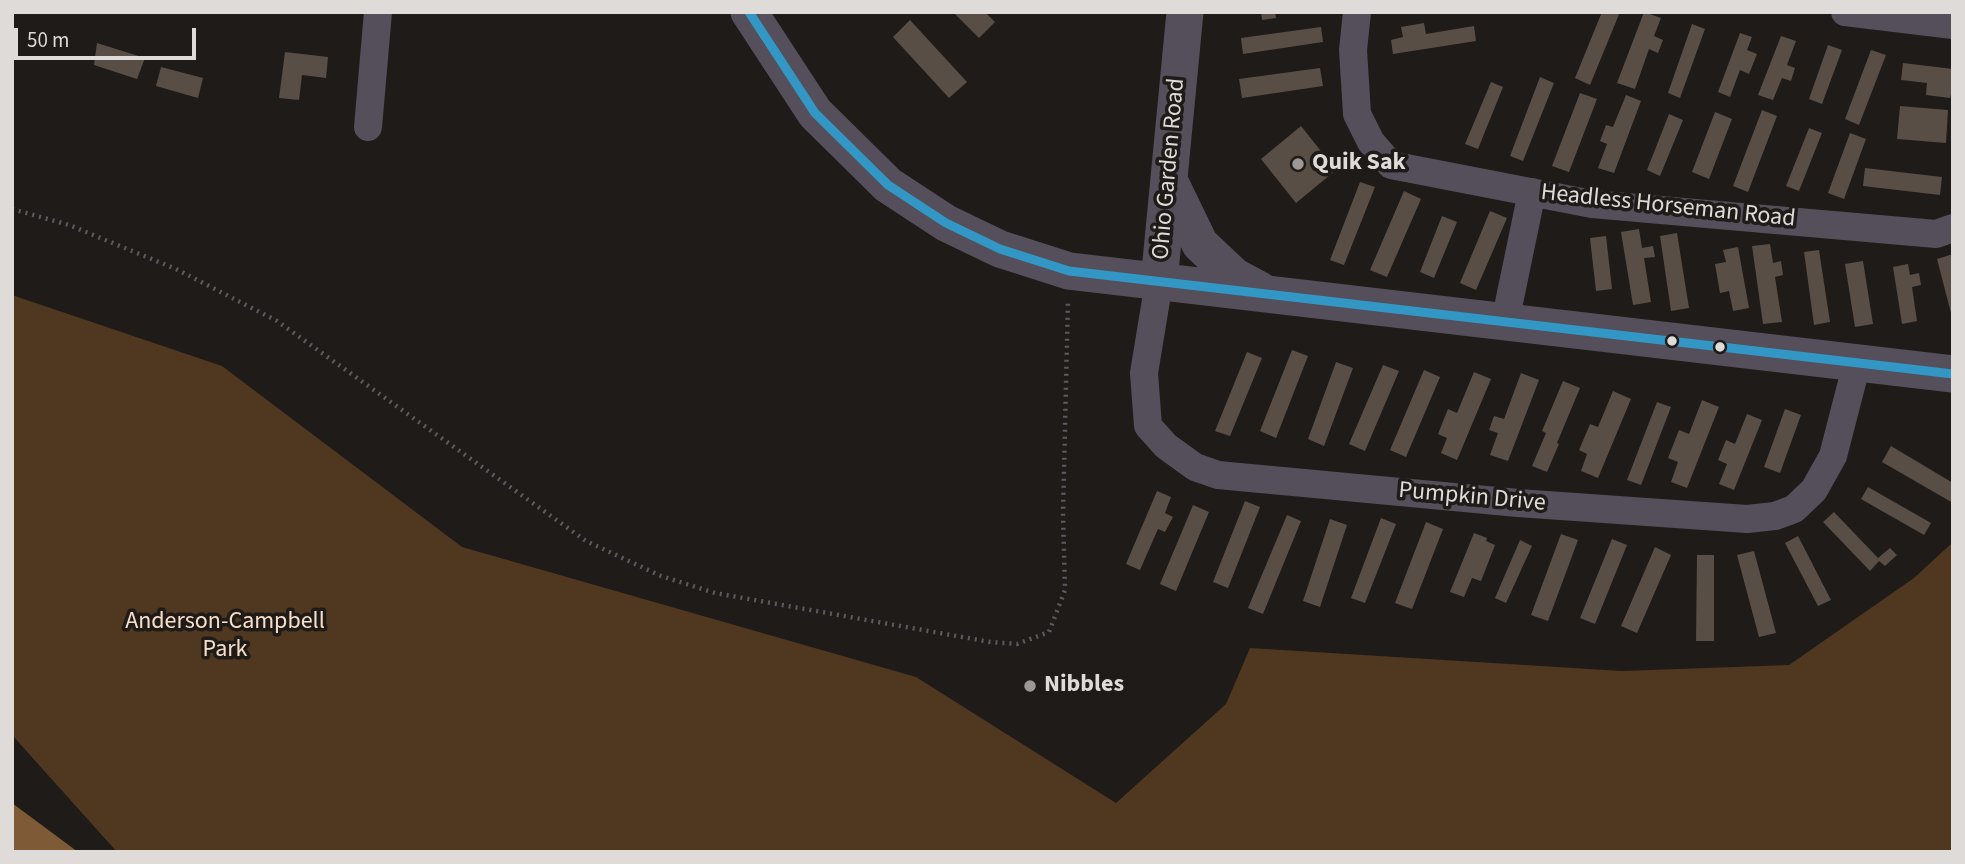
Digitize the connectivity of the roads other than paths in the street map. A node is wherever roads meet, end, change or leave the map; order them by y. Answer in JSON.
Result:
{"nodes":[{"id":1,"x":378,"y":12,"type":"edge"},
{"id":2,"x":749,"y":12,"type":"edge"},
{"id":3,"x":1185,"y":12,"type":"edge"},
{"id":4,"x":1357,"y":12,"type":"edge"},
{"id":5,"x":1845,"y":12,"type":"edge"},
{"id":6,"x":1953,"y":25,"type":"edge"},
{"id":7,"x":368,"y":127,"type":"dead end"},
{"id":8,"x":1169,"y":181,"type":"junction"},
{"id":9,"x":1532,"y":192,"type":"junction"},
{"id":10,"x":1944,"y":231,"type":"edge"},
{"id":11,"x":1159,"y":282,"type":"junction"},
{"id":12,"x":1270,"y":295,"type":"junction"},
{"id":13,"x":1505,"y":323,"type":"junction"},
{"id":14,"x":1857,"y":363,"type":"junction"},
{"id":15,"x":1953,"y":374,"type":"edge"}],
"edges":[{"from":1,"to":7,"type":"street"},
{"from":2,"to":11,"type":"street"},
{"from":3,"to":8,"type":"street","name":"Ohio Garden Road"},
{"from":4,"to":9,"type":"street","name":"Headless Horseman Road"},
{"from":5,"to":6,"type":"street"},
{"from":8,"to":11,"type":"street","name":"Ohio Garden Road"},
{"from":8,"to":12,"type":"street"},
{"from":9,"to":10,"type":"street","name":"Headless Horseman Road"},
{"from":9,"to":13,"type":"street"},
{"from":11,"to":12,"type":"street","name":"Ohio Garden Road"},
{"from":11,"to":14,"type":"street","name":"Pumpkin Drive"},
{"from":12,"to":13,"type":"street","name":"Ohio Garden Road"},
{"from":13,"to":14,"type":"street","name":"Ohio Garden Road"},
{"from":14,"to":15,"type":"street","name":"Ohio Garden Road"}]}
